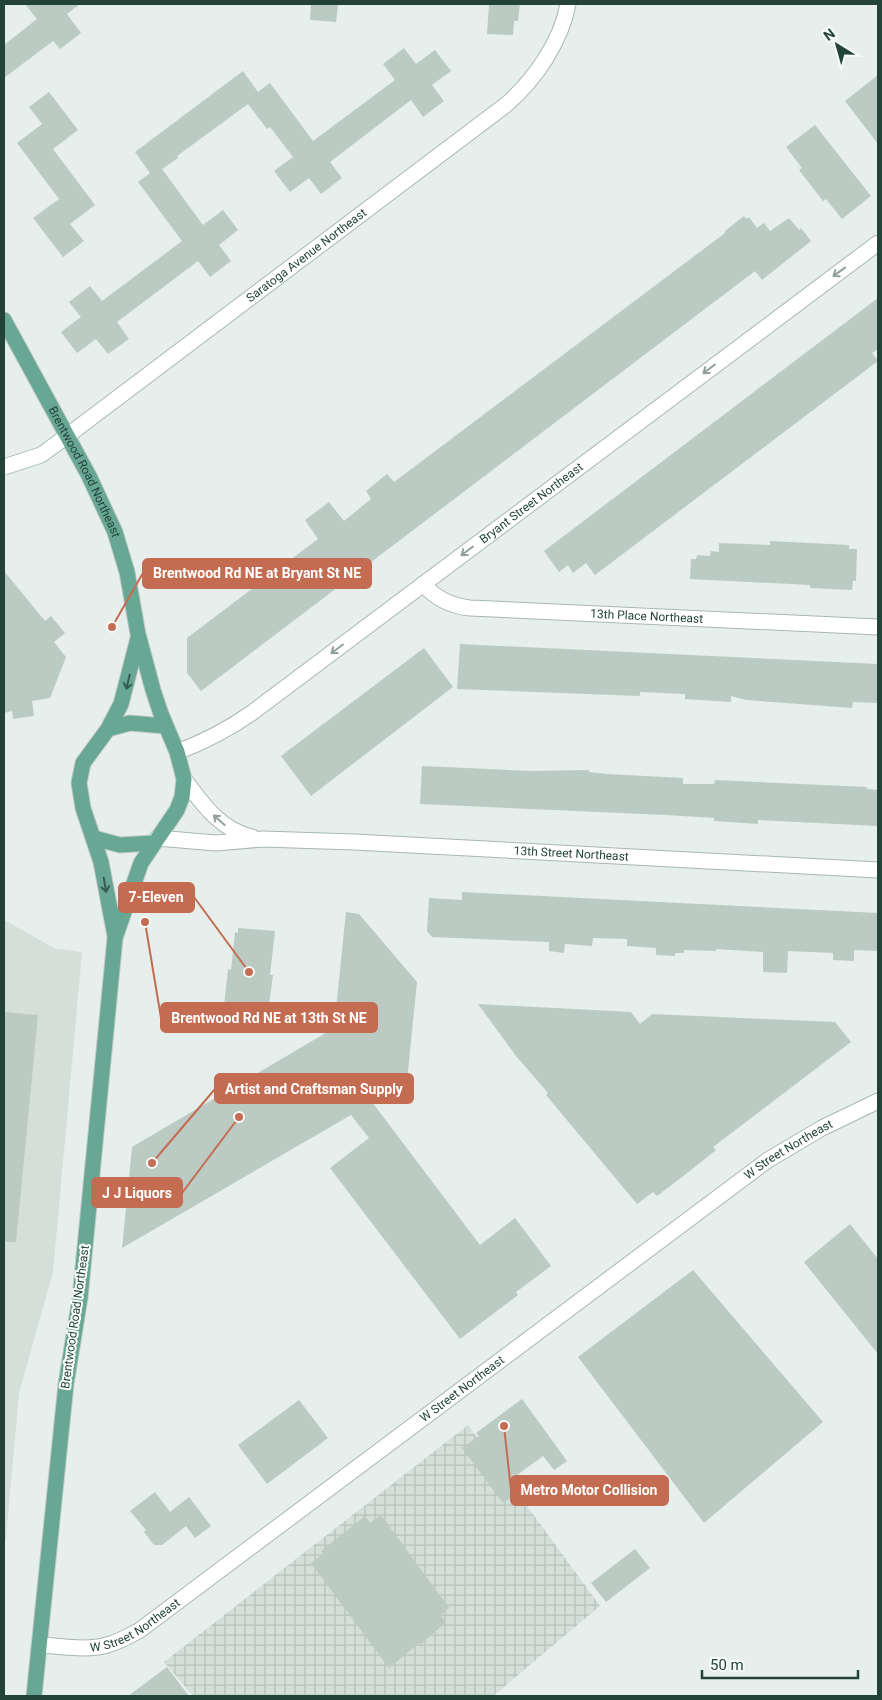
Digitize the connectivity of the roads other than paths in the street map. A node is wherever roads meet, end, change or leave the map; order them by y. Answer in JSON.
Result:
{"nodes":[{"id":1,"x":568,"y":4,"type":"edge"},
{"id":2,"x":878,"y":243,"type":"edge"},
{"id":3,"x":4,"y":320,"type":"edge"},
{"id":4,"x":67,"y":436,"type":"junction"},
{"id":5,"x":4,"y":467,"type":"edge"},
{"id":6,"x":423,"y":584,"type":"junction"},
{"id":7,"x":878,"y":627,"type":"edge"},
{"id":8,"x":138,"y":634,"type":"junction"},
{"id":9,"x":165,"y":726,"type":"junction"},
{"id":10,"x":108,"y":729,"type":"junction"},
{"id":11,"x":177,"y":752,"type":"junction"},
{"id":12,"x":184,"y":779,"type":"junction"},
{"id":13,"x":94,"y":838,"type":"junction"},
{"id":14,"x":263,"y":839,"type":"junction"},
{"id":15,"x":155,"y":841,"type":"junction"},
{"id":16,"x":878,"y":870,"type":"edge"},
{"id":17,"x":115,"y":938,"type":"junction"},
{"id":18,"x":878,"y":1101,"type":"edge"},
{"id":19,"x":40,"y":1645,"type":"junction"},
{"id":20,"x":34,"y":1696,"type":"edge"}],
"edges":[{"from":1,"to":4,"type":"street","name":"Saratoga Avenue Northeast"},
{"from":2,"to":6,"type":"street","name":"Bryant Street Northeast","one_way":true},
{"from":3,"to":4,"type":"main road","name":"Brentwood Road Northeast"},
{"from":4,"to":5,"type":"street","name":"Saratoga Avenue Northeast"},
{"from":4,"to":8,"type":"main road","name":"Brentwood Road Northeast"},
{"from":6,"to":7,"type":"street","name":"13th Place Northeast"},
{"from":6,"to":11,"type":"street","name":"Bryant Street Northeast","one_way":true},
{"from":8,"to":9,"type":"main road","name":"Brentwood Road Northeast"},
{"from":8,"to":10,"type":"main road","name":"Brentwood Road Northeast","one_way":true},
{"from":9,"to":10,"type":"main road"},
{"from":9,"to":11,"type":"main road"},
{"from":10,"to":13,"type":"main road"},
{"from":11,"to":12,"type":"main road"},
{"from":14,"to":12,"type":"street","name":"13th Street Northeast","one_way":true},
{"from":12,"to":15,"type":"main road"},
{"from":13,"to":15,"type":"main road"},
{"from":13,"to":17,"type":"main road","name":"Brentwood Road Northeast","one_way":true},
{"from":14,"to":15,"type":"street","name":"13th Street Northeast"},
{"from":14,"to":16,"type":"street","name":"13th Street Northeast"},
{"from":15,"to":17,"type":"main road","name":"Brentwood Road Northeast"},
{"from":17,"to":19,"type":"main road","name":"Brentwood Road Northeast"},
{"from":18,"to":19,"type":"street","name":"W Street Northeast"},
{"from":19,"to":20,"type":"main road","name":"Brentwood Road Northeast"}]}
